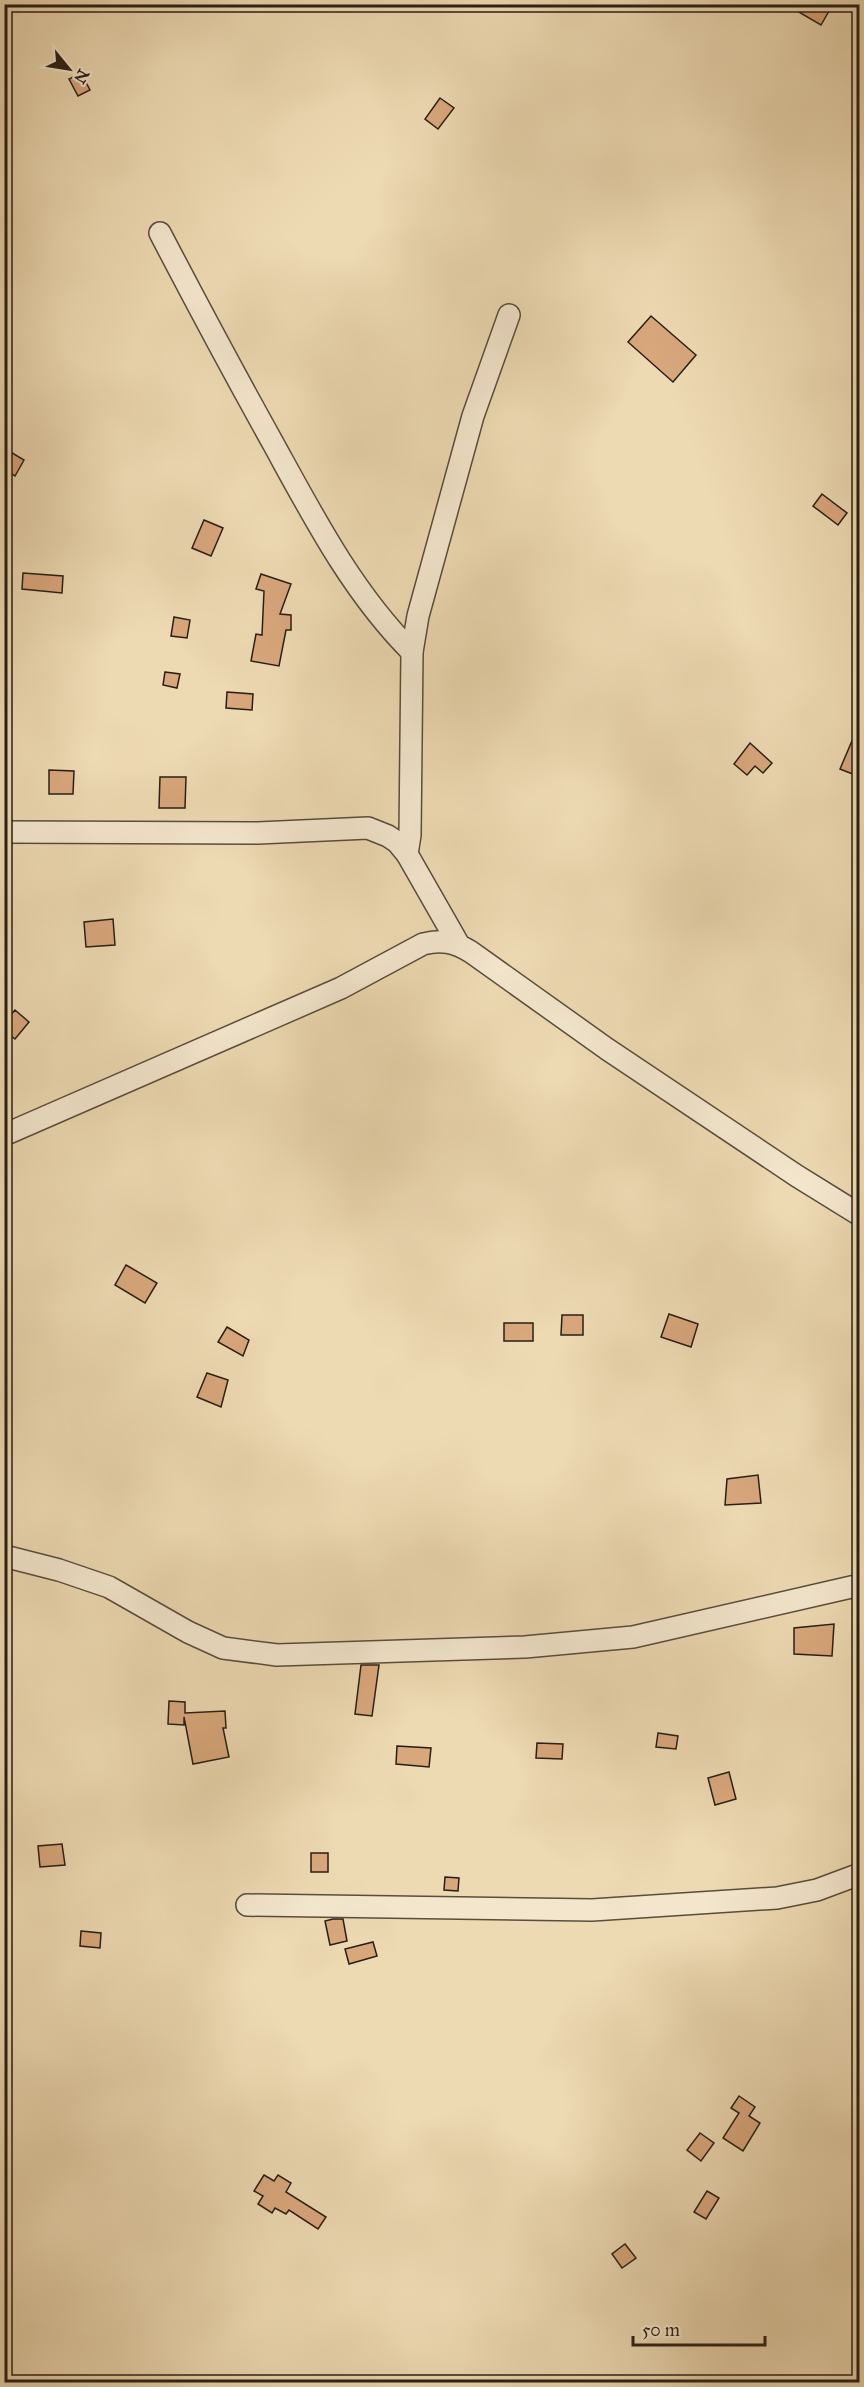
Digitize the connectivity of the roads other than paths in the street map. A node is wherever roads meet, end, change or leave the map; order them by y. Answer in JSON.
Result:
{"nodes":[{"id":1,"x":160,"y":233,"type":"dead end"},
{"id":2,"x":509,"y":315,"type":"dead end"},
{"id":3,"x":412,"y":652,"type":"junction"},
{"id":4,"x":4,"y":832,"type":"edge"},
{"id":5,"x":407,"y":854,"type":"junction"},
{"id":6,"x":459,"y":945,"type":"junction"},
{"id":7,"x":4,"y":1135,"type":"edge"},
{"id":8,"x":860,"y":1215,"type":"edge"},
{"id":9,"x":4,"y":1556,"type":"edge"},
{"id":10,"x":860,"y":1585,"type":"edge"},
{"id":11,"x":860,"y":1874,"type":"edge"},
{"id":12,"x":248,"y":1905,"type":"dead end"}],
"edges":[{"from":1,"to":3,"type":"street"},
{"from":2,"to":3,"type":"street"},
{"from":3,"to":5,"type":"street"},
{"from":4,"to":5,"type":"street"},
{"from":5,"to":6,"type":"street"},
{"from":6,"to":7,"type":"street"},
{"from":6,"to":8,"type":"street"},
{"from":9,"to":10,"type":"street"},
{"from":11,"to":12,"type":"street"}]}
